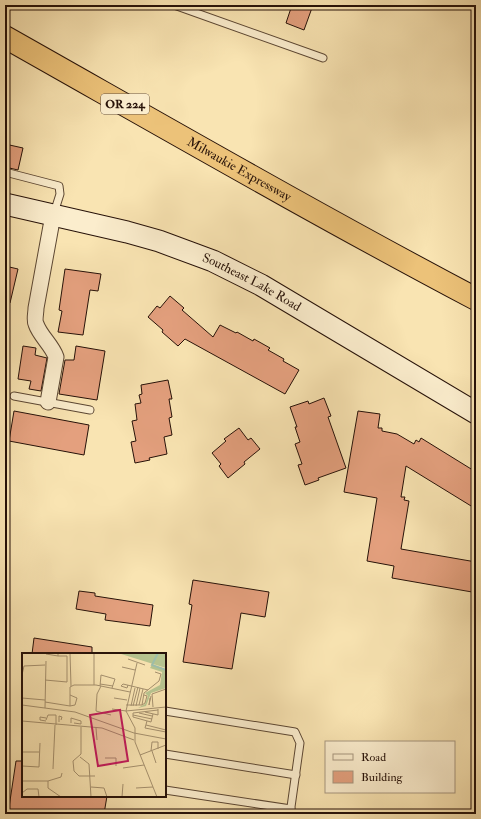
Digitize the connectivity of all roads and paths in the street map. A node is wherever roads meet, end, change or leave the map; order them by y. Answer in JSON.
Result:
{"nodes":[{"id":1,"x":174,"y":5,"type":"edge"},
{"id":2,"x":5,"y":37,"type":"edge"},
{"id":3,"x":323,"y":58,"type":"dead end"},
{"id":4,"x":5,"y":172,"type":"edge"},
{"id":5,"x":5,"y":204,"type":"edge"},
{"id":6,"x":54,"y":215,"type":"junction"},
{"id":7,"x":476,"y":299,"type":"edge"},
{"id":8,"x":14,"y":396,"type":"dead end"},
{"id":9,"x":48,"y":402,"type":"junction"},
{"id":10,"x":90,"y":410,"type":"dead end"},
{"id":11,"x":476,"y":413,"type":"edge"},
{"id":12,"x":166,"y":711,"type":"edge"},
{"id":13,"x":166,"y":754,"type":"edge"},
{"id":14,"x":296,"y":775,"type":"junction"},
{"id":15,"x":166,"y":790,"type":"edge"},
{"id":16,"x":290,"y":811,"type":"edge"}],
"edges":[{"from":1,"to":3,"type":"lane"},
{"from":2,"to":7,"type":"highway","name":"Milwaukie Expressway","number":"OR 224"},
{"from":4,"to":6,"type":"lane"},
{"from":5,"to":6,"type":"street","name":"Southeast Lake Road"},
{"from":6,"to":9,"type":"street"},
{"from":6,"to":11,"type":"street","name":"Southeast Lake Road"},
{"from":8,"to":9,"type":"lane"},
{"from":9,"to":10,"type":"lane"},
{"from":12,"to":14,"type":"lane"},
{"from":13,"to":14,"type":"lane"},
{"from":14,"to":16,"type":"lane"},
{"from":15,"to":16,"type":"lane"}]}
